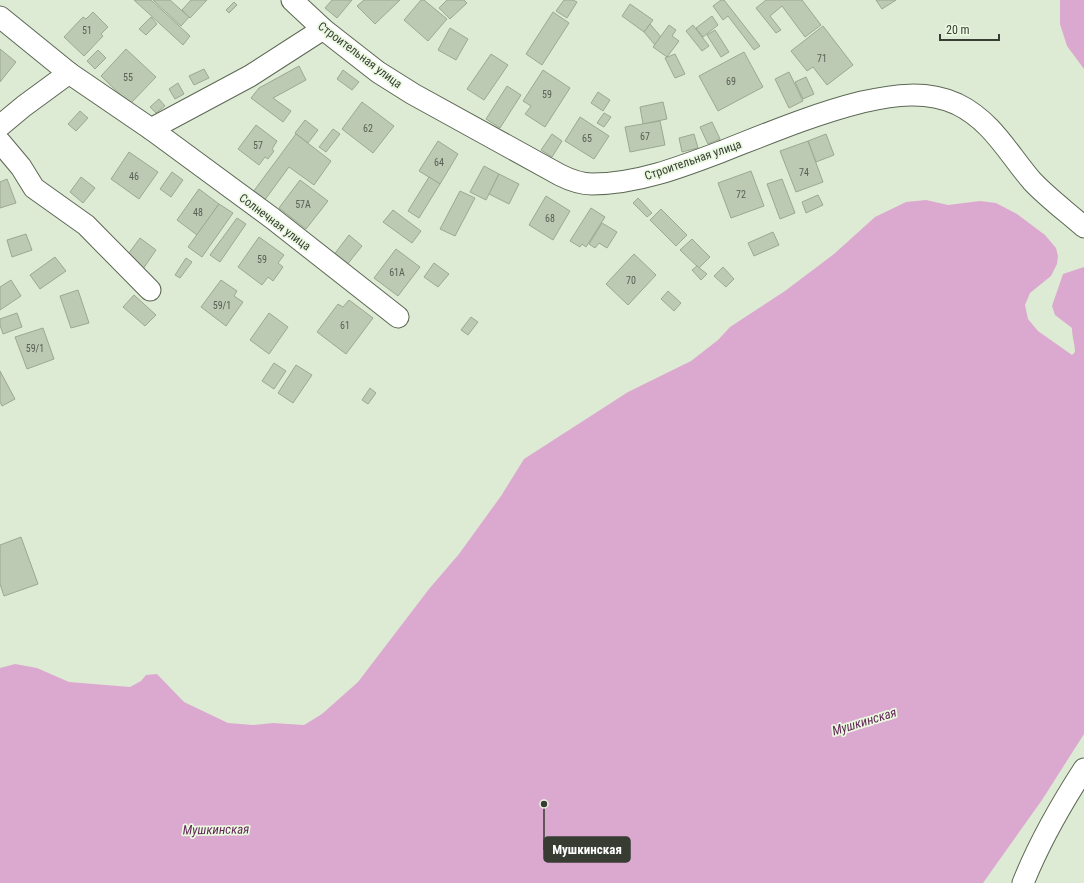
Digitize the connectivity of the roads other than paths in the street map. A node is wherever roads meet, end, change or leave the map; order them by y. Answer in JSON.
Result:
{"nodes":[{"id":1,"x":292,"y":0,"type":"edge"},
{"id":2,"x":0,"y":17,"type":"edge"},
{"id":3,"x":323,"y":29,"type":"junction"},
{"id":4,"x":69,"y":73,"type":"junction"},
{"id":5,"x":0,"y":126,"type":"edge"},
{"id":6,"x":151,"y":129,"type":"junction"},
{"id":7,"x":0,"y":142,"type":"edge"},
{"id":8,"x":1084,"y":227,"type":"edge"},
{"id":9,"x":150,"y":290,"type":"dead end"},
{"id":10,"x":398,"y":318,"type":"dead end"},
{"id":11,"x":1084,"y":769,"type":"edge"},
{"id":12,"x":1023,"y":883,"type":"edge"}],
"edges":[{"from":1,"to":3,"type":"street","name":"Строительная улица"},
{"from":2,"to":4,"type":"street","name":"Солнечная улица"},
{"from":3,"to":6,"type":"street"},
{"from":3,"to":8,"type":"street","name":"Строительная улица"},
{"from":4,"to":5,"type":"street"},
{"from":4,"to":6,"type":"street","name":"Солнечная улица"},
{"from":6,"to":10,"type":"street","name":"Солнечная улица"},
{"from":7,"to":9,"type":"street"},
{"from":11,"to":12,"type":"street"}]}
